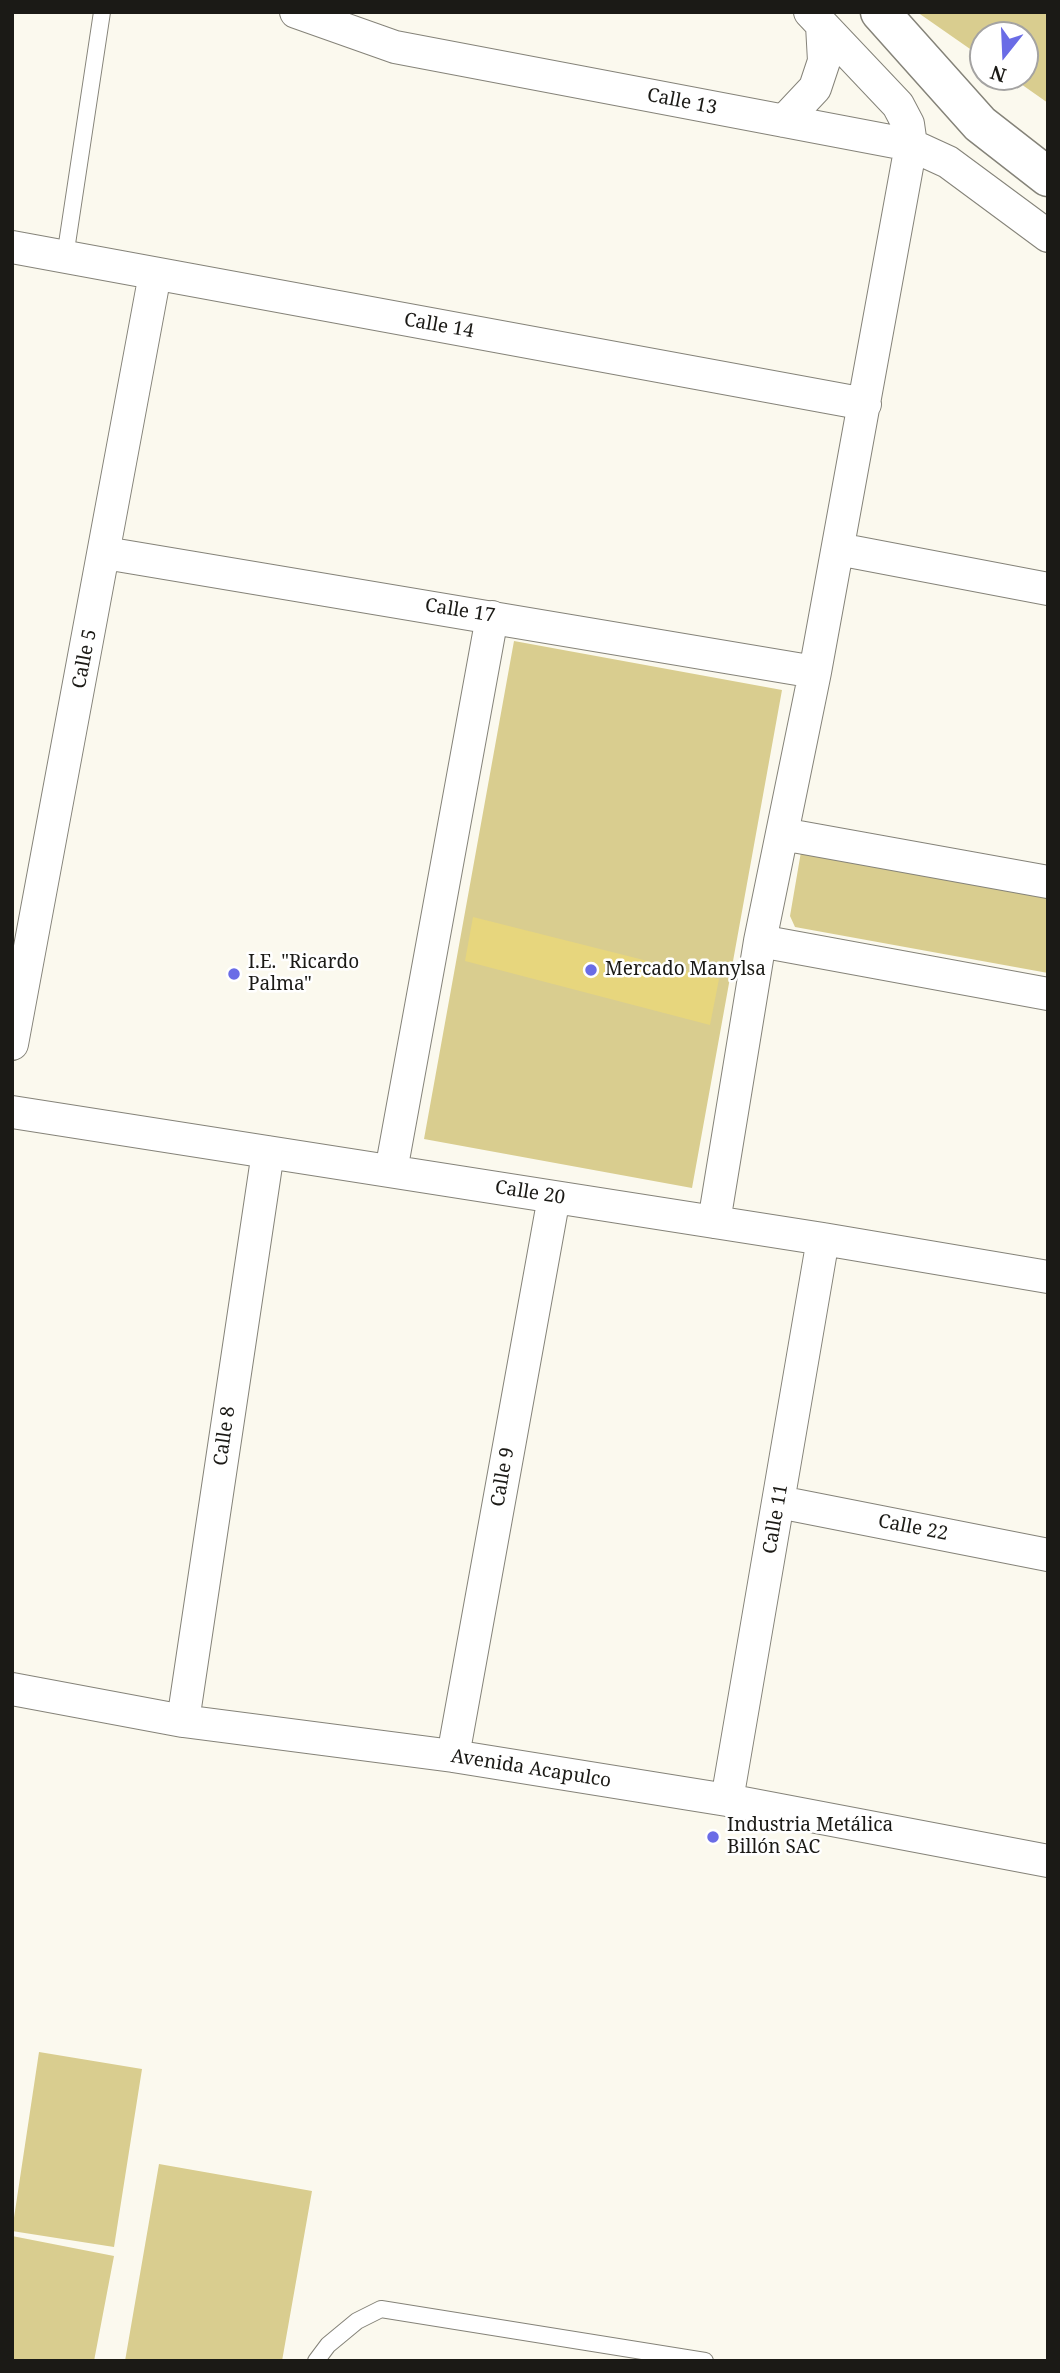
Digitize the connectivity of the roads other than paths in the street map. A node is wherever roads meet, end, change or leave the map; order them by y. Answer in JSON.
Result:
{"nodes":[{"id":1,"x":102,"y":12,"type":"edge"},
{"id":2,"x":296,"y":12,"type":"edge"},
{"id":3,"x":880,"y":12,"type":"edge"},
{"id":4,"x":816,"y":19,"type":"edge"},
{"id":5,"x":784,"y":121,"type":"junction"},
{"id":6,"x":911,"y":145,"type":"junction"},
{"id":7,"x":1048,"y":177,"type":"edge"},
{"id":8,"x":1048,"y":236,"type":"edge"},
{"id":9,"x":12,"y":247,"type":"edge"},
{"id":10,"x":65,"y":257,"type":"junction"},
{"id":11,"x":155,"y":274,"type":"junction"},
{"id":12,"x":865,"y":404,"type":"junction"},
{"id":13,"x":838,"y":549,"type":"junction"},
{"id":14,"x":105,"y":553,"type":"junction"},
{"id":15,"x":1048,"y":589,"type":"edge"},
{"id":16,"x":492,"y":617,"type":"junction"},
{"id":17,"x":815,"y":672,"type":"junction"},
{"id":18,"x":782,"y":834,"type":"junction"},
{"id":19,"x":1048,"y":882,"type":"edge"},
{"id":20,"x":760,"y":941,"type":"junction"},
{"id":21,"x":1048,"y":994,"type":"edge"},
{"id":22,"x":12,"y":1044,"type":"edge"},
{"id":23,"x":12,"y":1112,"type":"edge"},
{"id":24,"x":268,"y":1152,"type":"junction"},
{"id":25,"x":391,"y":1171,"type":"junction"},
{"id":26,"x":554,"y":1197,"type":"junction"},
{"id":27,"x":714,"y":1222,"type":"junction"},
{"id":28,"x":823,"y":1239,"type":"junction"},
{"id":29,"x":1048,"y":1277,"type":"edge"},
{"id":30,"x":779,"y":1502,"type":"junction"},
{"id":31,"x":1048,"y":1555,"type":"edge"},
{"id":32,"x":12,"y":1689,"type":"edge"},
{"id":33,"x":183,"y":1721,"type":"junction"},
{"id":34,"x":453,"y":1756,"type":"junction"},
{"id":35,"x":727,"y":1800,"type":"junction"},
{"id":36,"x":1048,"y":1861,"type":"edge"},
{"id":37,"x":316,"y":2361,"type":"edge"},
{"id":38,"x":705,"y":2361,"type":"edge"}],
"edges":[{"from":1,"to":10,"type":"lane"},
{"from":2,"to":5,"type":"street","name":"Calle 13"},
{"from":3,"to":7,"type":"street"},
{"from":4,"to":5,"type":"street"},
{"from":4,"to":6,"type":"street"},
{"from":5,"to":6,"type":"street","name":"Calle 13"},
{"from":6,"to":8,"type":"street","name":"Calle 13"},
{"from":6,"to":12,"type":"street"},
{"from":9,"to":10,"type":"street","name":"Calle 14"},
{"from":10,"to":11,"type":"street","name":"Calle 14"},
{"from":11,"to":12,"type":"street","name":"Calle 14"},
{"from":11,"to":14,"type":"street","name":"Calle 5"},
{"from":12,"to":13,"type":"street"},
{"from":13,"to":15,"type":"street"},
{"from":13,"to":17,"type":"street"},
{"from":14,"to":16,"type":"street","name":"Calle 17"},
{"from":14,"to":22,"type":"street","name":"Calle 5"},
{"from":16,"to":17,"type":"street","name":"Calle 17"},
{"from":16,"to":25,"type":"street"},
{"from":17,"to":18,"type":"street"},
{"from":18,"to":19,"type":"street"},
{"from":18,"to":20,"type":"street"},
{"from":20,"to":21,"type":"street"},
{"from":20,"to":27,"type":"street"},
{"from":23,"to":24,"type":"street","name":"Calle 20"},
{"from":24,"to":25,"type":"street","name":"Calle 20"},
{"from":24,"to":33,"type":"street","name":"Calle 8"},
{"from":25,"to":26,"type":"street","name":"Calle 20"},
{"from":26,"to":27,"type":"street","name":"Calle 20"},
{"from":26,"to":34,"type":"street","name":"Calle 9"},
{"from":27,"to":28,"type":"street","name":"Calle 20"},
{"from":28,"to":29,"type":"street","name":"Calle 20"},
{"from":28,"to":30,"type":"street","name":"Calle 11"},
{"from":30,"to":31,"type":"street","name":"Calle 22"},
{"from":30,"to":35,"type":"street","name":"Calle 11"},
{"from":32,"to":33,"type":"street","name":"Avenida Acapulco"},
{"from":33,"to":34,"type":"street","name":"Avenida Acapulco"},
{"from":34,"to":35,"type":"street","name":"Avenida Acapulco"},
{"from":35,"to":36,"type":"street","name":"Avenida Acapulco"},
{"from":37,"to":38,"type":"lane"}]}
